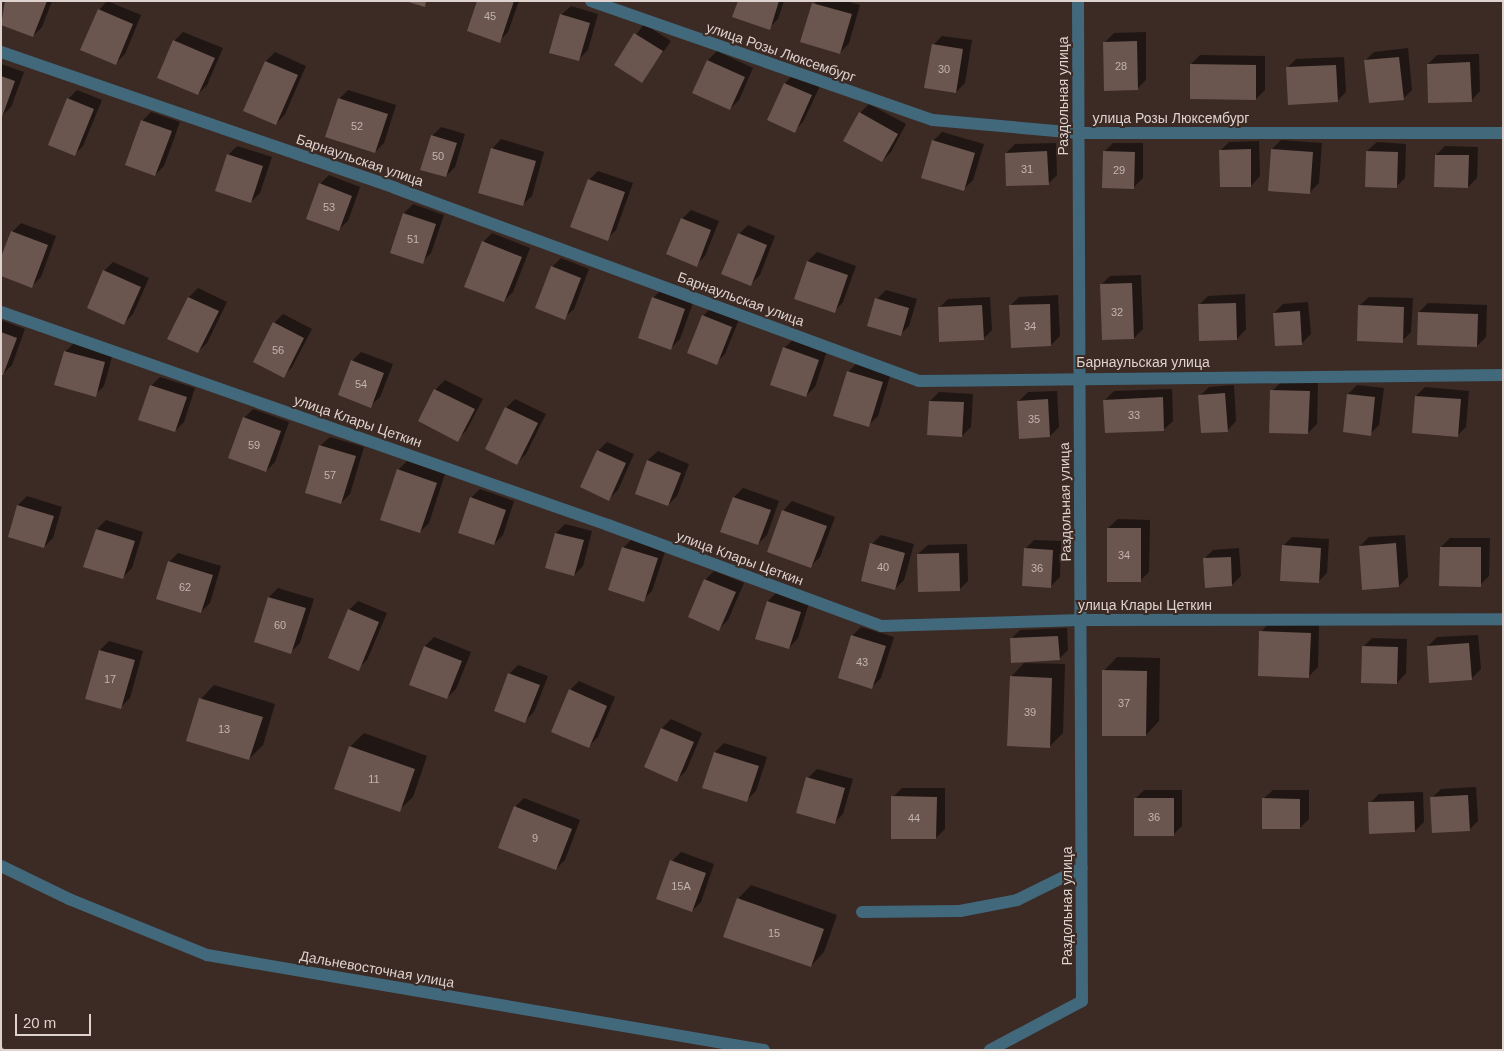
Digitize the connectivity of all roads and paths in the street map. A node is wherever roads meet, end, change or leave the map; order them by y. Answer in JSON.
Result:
{"nodes":[{"id":1,"x":591,"y":1,"type":"edge"},
{"id":2,"x":1078,"y":1,"type":"edge"},
{"id":3,"x":1,"y":52,"type":"edge"},
{"id":4,"x":1078,"y":133,"type":"junction"},
{"id":5,"x":1503,"y":133,"type":"edge"},
{"id":6,"x":1,"y":312,"type":"edge"},
{"id":7,"x":1503,"y":375,"type":"edge"},
{"id":8,"x":1078,"y":377,"type":"junction"},
{"id":9,"x":1503,"y":619,"type":"edge"},
{"id":10,"x":1081,"y":620,"type":"junction"},
{"id":11,"x":1,"y":866,"type":"edge"},
{"id":12,"x":1082,"y":868,"type":"junction"},
{"id":13,"x":862,"y":912,"type":"dead end"},
{"id":14,"x":764,"y":1050,"type":"edge"},
{"id":15,"x":990,"y":1050,"type":"edge"}],
"edges":[{"from":1,"to":4,"type":"street","name":"улица Розы Люксембург"},
{"from":2,"to":4,"type":"street","name":"Раздольная улица"},
{"from":3,"to":8,"type":"street","name":"Барнаульская улица"},
{"from":4,"to":5,"type":"street","name":"улица Розы Люксембург"},
{"from":4,"to":8,"type":"street","name":"Раздольная улица"},
{"from":6,"to":10,"type":"street","name":"улица Клары Цеткин"},
{"from":7,"to":8,"type":"street","name":"Барнаульская улица"},
{"from":8,"to":10,"type":"street","name":"Раздольная улица"},
{"from":9,"to":10,"type":"street","name":"улица Клары Цеткин"},
{"from":10,"to":12,"type":"street","name":"Раздольная улица"},
{"from":11,"to":14,"type":"street","name":"Дальневосточная улица"},
{"from":12,"to":13,"type":"street"},
{"from":12,"to":15,"type":"street","name":"Раздольная улица"}]}
